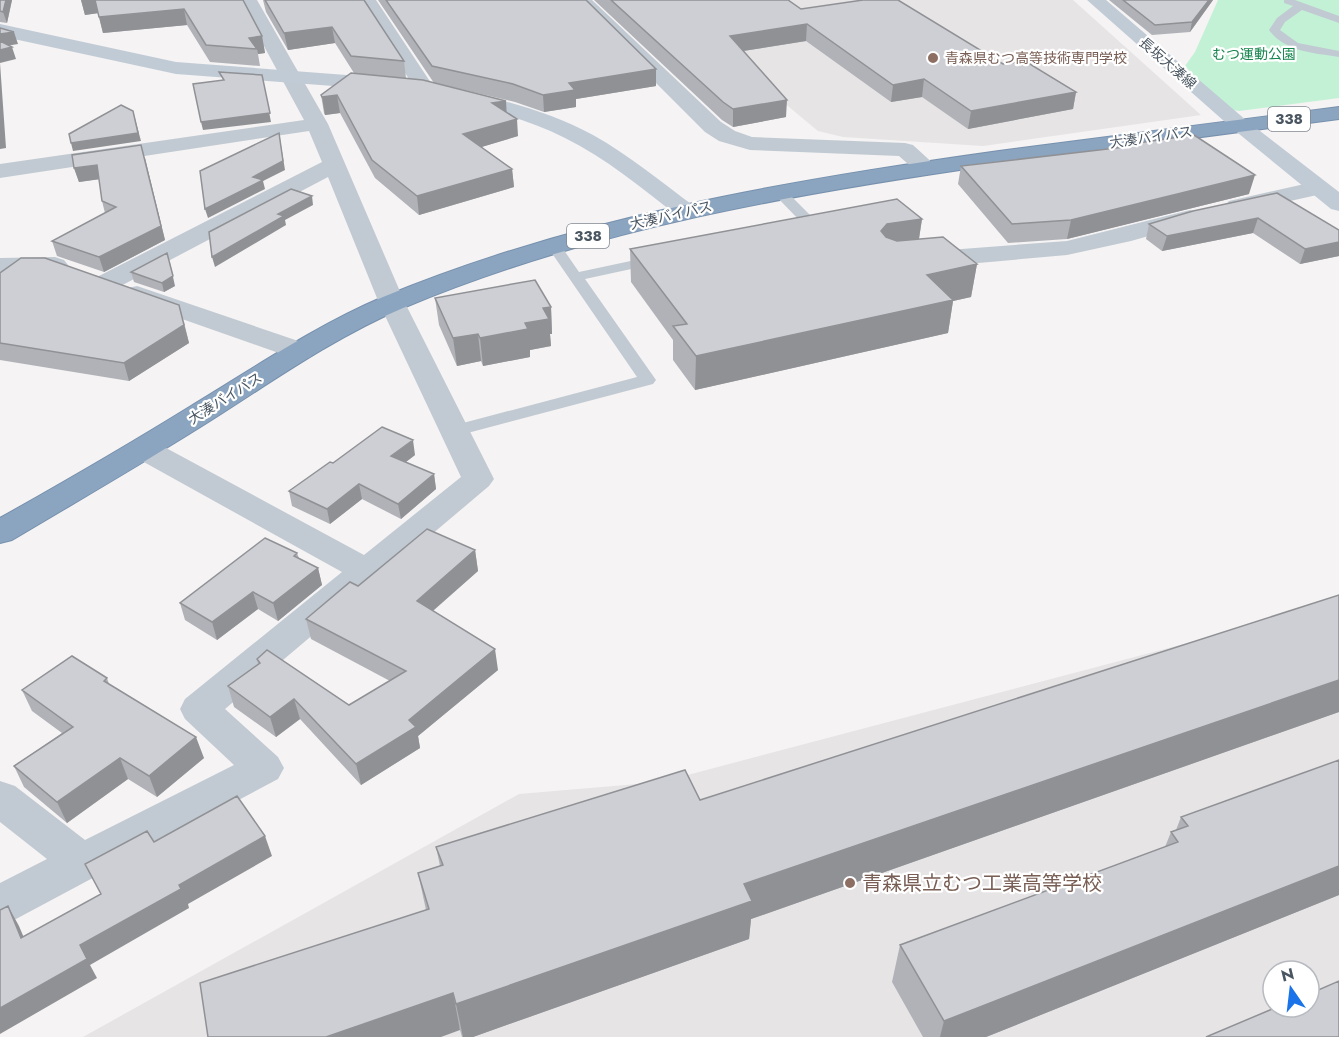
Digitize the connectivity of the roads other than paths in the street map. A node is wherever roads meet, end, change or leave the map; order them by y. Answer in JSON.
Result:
{"nodes":[{"id":1,"x":367,"y":0,"type":"edge"},
{"id":2,"x":582,"y":0,"type":"edge"},
{"id":3,"x":1096,"y":0,"type":"edge"},
{"id":4,"x":1286,"y":0,"type":"edge"},
{"id":5,"x":249,"y":3,"type":"edge"},
{"id":6,"x":271,"y":4,"type":"edge"},
{"id":7,"x":1300,"y":6,"type":"junction"},
{"id":8,"x":1339,"y":20,"type":"edge"},
{"id":9,"x":0,"y":30,"type":"edge"},
{"id":10,"x":1339,"y":54,"type":"edge"},
{"id":11,"x":289,"y":76,"type":"junction"},
{"id":12,"x":425,"y":89,"type":"junction"},
{"id":13,"x":1339,"y":113,"type":"edge"},
{"id":14,"x":317,"y":124,"type":"junction"},
{"id":15,"x":1240,"y":125,"type":"junction"},
{"id":16,"x":335,"y":164,"type":"junction"},
{"id":17,"x":926,"y":167,"type":"junction"},
{"id":18,"x":0,"y":171,"type":"edge"},
{"id":19,"x":1318,"y":188,"type":"junction"},
{"id":20,"x":778,"y":191,"type":"junction"},
{"id":21,"x":1339,"y":204,"type":"edge"},
{"id":22,"x":686,"y":211,"type":"junction"},
{"id":23,"x":790,"y":231,"type":"edge"},
{"id":24,"x":554,"y":246,"type":"junction"},
{"id":25,"x":666,"y":258,"type":"edge"},
{"id":26,"x":904,"y":262,"type":"edge"},
{"id":27,"x":0,"y":266,"type":"edge"},
{"id":28,"x":88,"y":277,"type":"junction"},
{"id":29,"x":575,"y":277,"type":"junction"},
{"id":30,"x":392,"y":303,"type":"junction"},
{"id":31,"x":300,"y":351,"type":"junction"},
{"id":32,"x":454,"y":431,"type":"junction"},
{"id":33,"x":144,"y":449,"type":"junction"},
{"id":34,"x":0,"y":532,"type":"edge"},
{"id":35,"x":365,"y":570,"type":"junction"},
{"id":36,"x":0,"y":798,"type":"edge"},
{"id":37,"x":82,"y":862,"type":"junction"},
{"id":38,"x":0,"y":905,"type":"edge"}],
"edges":[{"from":1,"to":12,"type":"street"},
{"from":2,"to":17,"type":"street"},
{"from":3,"to":15,"type":"street","name":"長坂大湊線"},
{"from":4,"to":7,"type":"lane"},
{"from":5,"to":6,"type":"street"},
{"from":5,"to":11,"type":"street"},
{"from":7,"to":8,"type":"lane"},
{"from":7,"to":10,"type":"lane"},
{"from":9,"to":11,"type":"street"},
{"from":11,"to":12,"type":"street"},
{"from":11,"to":14,"type":"street"},
{"from":12,"to":22,"type":"street"},
{"from":13,"to":15,"type":"highway","name":"大湊バイパス","number":"338"},
{"from":14,"to":16,"type":"street"},
{"from":14,"to":18,"type":"street"},
{"from":15,"to":17,"type":"highway","name":"大湊バイパス","number":"338"},
{"from":15,"to":19,"type":"street","name":"長坂大湊線"},
{"from":16,"to":28,"type":"street"},
{"from":16,"to":30,"type":"street"},
{"from":17,"to":20,"type":"highway","name":"大湊バイパス","number":"338"},
{"from":19,"to":21,"type":"street","name":"長坂大湊線"},
{"from":19,"to":26,"type":"street"},
{"from":20,"to":22,"type":"highway","name":"大湊バイパス","number":"338"},
{"from":20,"to":23,"type":"lane"},
{"from":22,"to":24,"type":"highway","name":"大湊バイパス","number":"338"},
{"from":24,"to":29,"type":"lane"},
{"from":24,"to":30,"type":"highway","name":"大湊バイパス","number":"338"},
{"from":25,"to":29,"type":"lane"},
{"from":27,"to":28,"type":"street"},
{"from":28,"to":31,"type":"street"},
{"from":29,"to":32,"type":"lane"},
{"from":30,"to":31,"type":"highway","name":"大湊バイパス","number":"338"},
{"from":30,"to":32,"type":"street"},
{"from":31,"to":33,"type":"highway","name":"大湊バイパス","number":"338"},
{"from":32,"to":35,"type":"street"},
{"from":33,"to":34,"type":"highway","name":"大湊バイパス","number":"338"},
{"from":33,"to":35,"type":"street"},
{"from":35,"to":37,"type":"street"},
{"from":36,"to":37,"type":"street"},
{"from":37,"to":38,"type":"street"}]}
